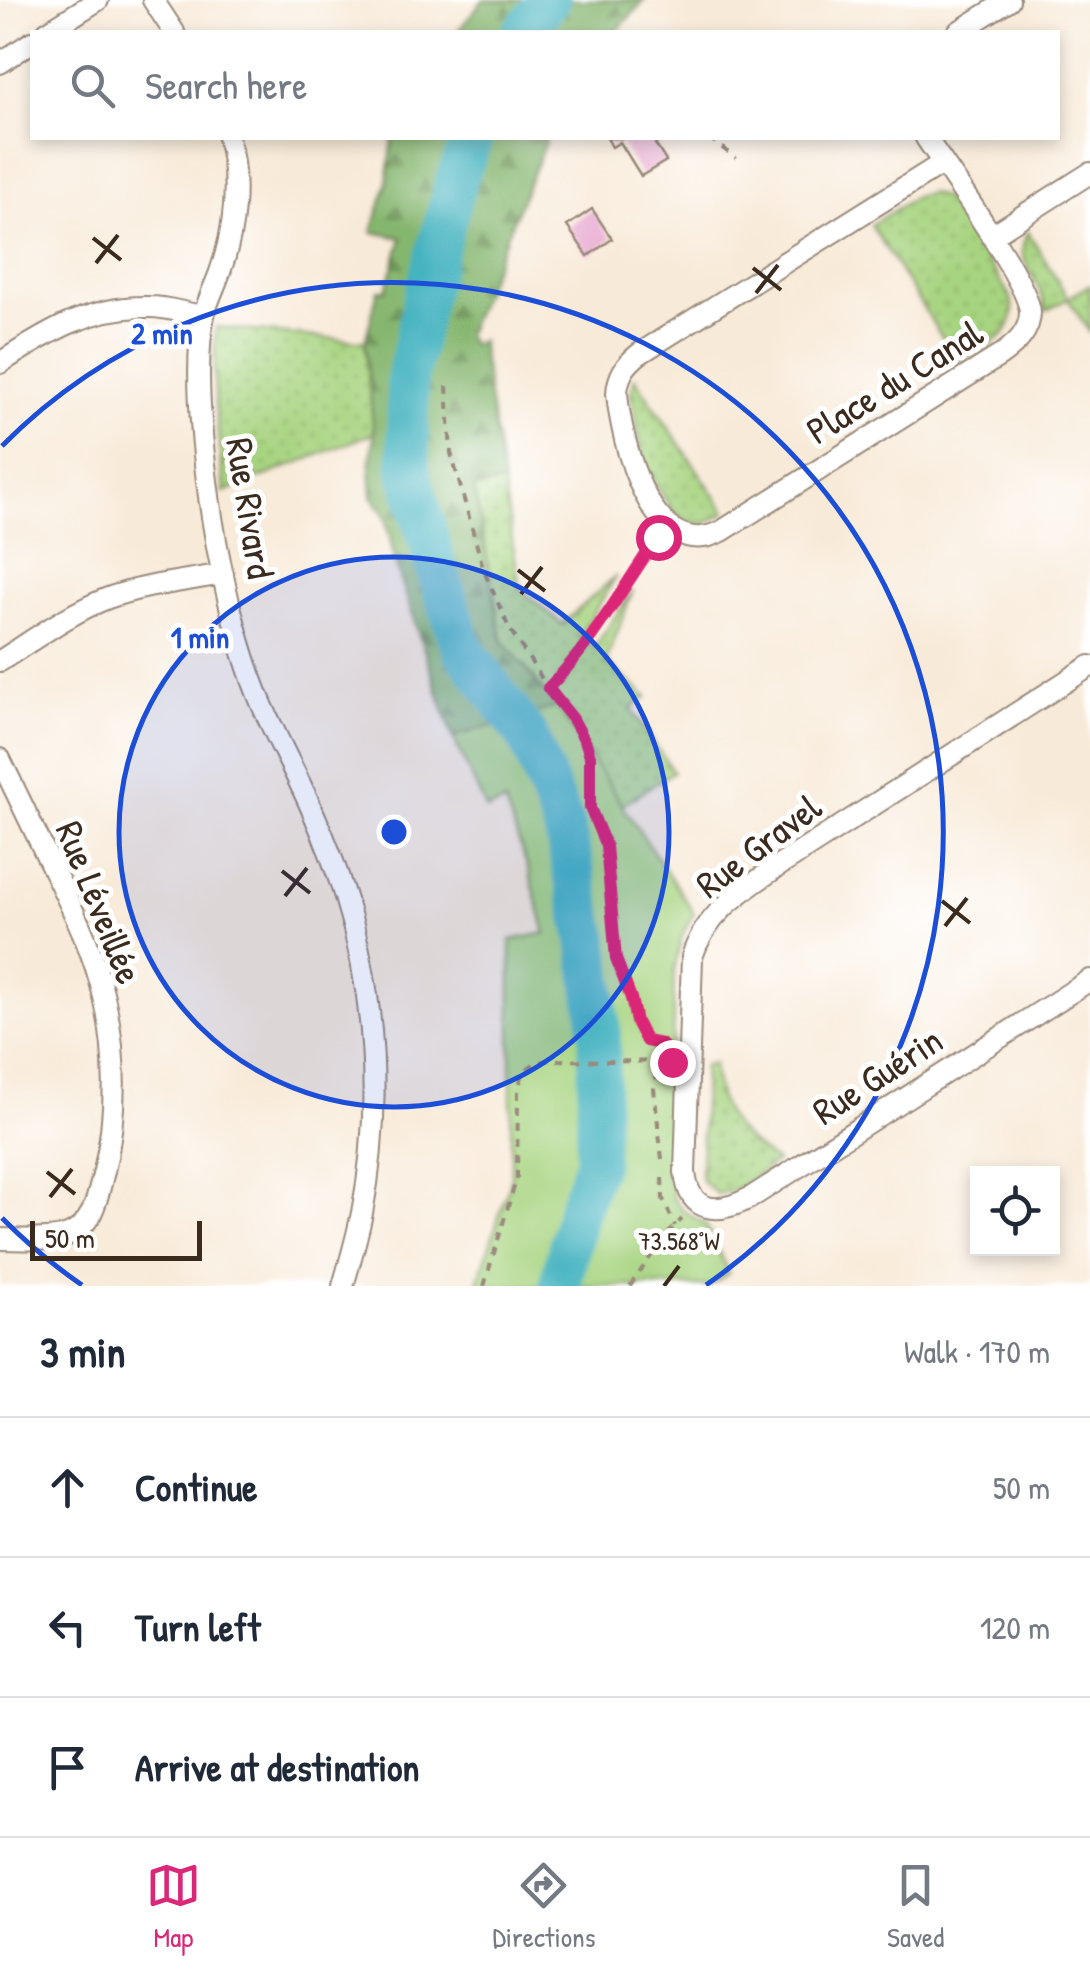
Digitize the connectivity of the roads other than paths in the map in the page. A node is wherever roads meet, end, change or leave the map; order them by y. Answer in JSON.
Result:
{"nodes":[{"id":1,"x":98,"y":0,"type":"edge"},
{"id":2,"x":153,"y":0,"type":"edge"},
{"id":3,"x":1009,"y":0,"type":"edge"},
{"id":4,"x":50,"y":30,"type":"edge"},
{"id":5,"x":173,"y":30,"type":"edge"},
{"id":6,"x":961,"y":30,"type":"edge"},
{"id":7,"x":30,"y":43,"type":"edge"},
{"id":8,"x":0,"y":63,"type":"edge"},
{"id":9,"x":228,"y":140,"type":"edge"},
{"id":10,"x":927,"y":140,"type":"edge"},
{"id":11,"x":942,"y":163,"type":"junction"},
{"id":12,"x":1090,"y":174,"type":"edge"},
{"id":13,"x":990,"y":236,"type":"junction"},
{"id":14,"x":204,"y":316,"type":"junction"},
{"id":15,"x":0,"y":363,"type":"edge"},
{"id":16,"x":223,"y":574,"type":"junction"},
{"id":17,"x":0,"y":661,"type":"edge"},
{"id":18,"x":1090,"y":666,"type":"edge"},
{"id":19,"x":0,"y":759,"type":"edge"},
{"id":20,"x":1090,"y":980,"type":"edge"},
{"id":21,"x":692,"y":1208,"type":"joint"},
{"id":22,"x":0,"y":1239,"type":"edge"},
{"id":23,"x":343,"y":1286,"type":"edge"}],
"edges":[{"from":1,"to":4,"type":"street"},
{"from":2,"to":5,"type":"street"},
{"from":3,"to":6,"type":"street"},
{"from":7,"to":8,"type":"street"},
{"from":9,"to":14,"type":"street","name":"Rue Rivard"},
{"from":10,"to":11,"type":"street"},
{"from":11,"to":13,"type":"street","name":"Place du Canal"},
{"from":11,"to":13,"type":"street","name":"Place du Canal"},
{"from":12,"to":13,"type":"street"},
{"from":14,"to":15,"type":"street"},
{"from":14,"to":16,"type":"street","name":"Rue Rivard"},
{"from":16,"to":17,"type":"street"},
{"from":16,"to":23,"type":"street","name":"Rue Rivard"},
{"from":18,"to":21,"type":"street","name":"Rue Gravel"},
{"from":19,"to":22,"type":"street","name":"Rue Léveillée"},
{"from":20,"to":21,"type":"street","name":"Rue Guérin"}]}
